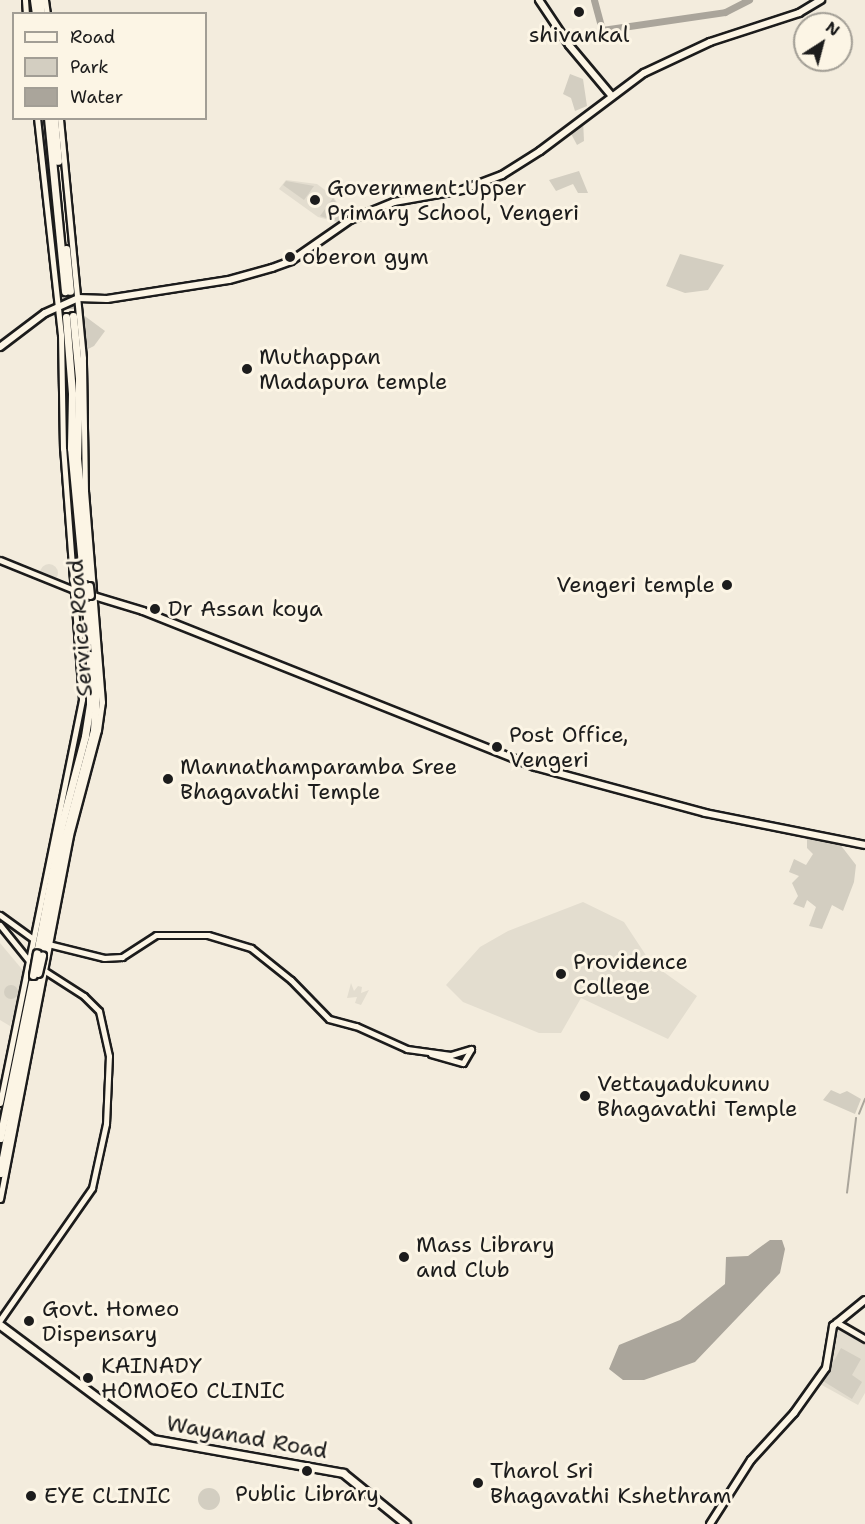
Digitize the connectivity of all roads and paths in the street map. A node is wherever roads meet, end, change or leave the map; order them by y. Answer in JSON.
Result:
{"nodes":[{"id":1,"x":539,"y":0,"type":"edge"},
{"id":2,"x":821,"y":0,"type":"edge"},
{"id":3,"x":611,"y":95,"type":"junction"},
{"id":4,"x":37,"y":120,"type":"edge"},
{"id":5,"x":48,"y":120,"type":"edge"},
{"id":6,"x":54,"y":120,"type":"edge"},
{"id":7,"x":60,"y":120,"type":"edge"},
{"id":8,"x":78,"y":298,"type":"junction"},
{"id":9,"x":58,"y":306,"type":"junction"},
{"id":10,"x":70,"y":316,"type":"tunnel mouth"},
{"id":11,"x":0,"y":346,"type":"edge"},
{"id":12,"x":0,"y":560,"type":"edge"},
{"id":13,"x":74,"y":590,"type":"junction"},
{"id":14,"x":89,"y":595,"type":"junction"},
{"id":15,"x":865,"y":845,"type":"edge"},
{"id":16,"x":0,"y":915,"type":"edge"},
{"id":17,"x":0,"y":925,"type":"edge"},
{"id":18,"x":41,"y":941,"type":"junction"},
{"id":19,"x":28,"y":960,"type":"junction"},
{"id":20,"x":38,"y":974,"type":"junction"},
{"id":21,"x":421,"y":1050,"type":"junction"},
{"id":22,"x":0,"y":1103,"type":"edge"},
{"id":23,"x":0,"y":1138,"type":"edge"},
{"id":24,"x":0,"y":1173,"type":"edge"},
{"id":25,"x":0,"y":1199,"type":"edge"},
{"id":26,"x":865,"y":1300,"type":"edge"},
{"id":27,"x":0,"y":1320,"type":"edge"},
{"id":28,"x":836,"y":1322,"type":"junction"},
{"id":29,"x":0,"y":1327,"type":"edge"},
{"id":30,"x":865,"y":1339,"type":"edge"},
{"id":31,"x":406,"y":1524,"type":"edge"},
{"id":32,"x":710,"y":1524,"type":"edge"}],
"edges":[{"from":1,"to":3,"type":"main road"},
{"from":2,"to":3,"type":"main road"},
{"from":3,"to":8,"type":"main road"},
{"from":4,"to":9,"type":"street"},
{"from":5,"to":6,"type":"highway"},
{"from":7,"to":8,"type":"street","name":"Service Road"},
{"from":8,"to":9,"type":"main road"},
{"from":8,"to":14,"type":"street","name":"Service Road"},
{"from":9,"to":11,"type":"main road"},
{"from":9,"to":13,"type":"street"},
{"from":10,"to":14,"type":"highway","bridge":true},
{"from":12,"to":13,"type":"street"},
{"from":13,"to":14,"type":"main road"},
{"from":13,"to":18,"type":"street"},
{"from":14,"to":15,"type":"main road"},
{"from":14,"to":18,"type":"highway"},
{"from":14,"to":18,"type":"street","name":"Service Road"},
{"from":16,"to":18,"type":"street"},
{"from":17,"to":19,"type":"street"},
{"from":18,"to":19,"type":"street"},
{"from":18,"to":20,"type":"street","name":"Service Road"},
{"from":18,"to":20,"type":"highway","bridge":true},
{"from":18,"to":21,"type":"street"},
{"from":19,"to":20,"type":"street"},
{"from":19,"to":22,"type":"street"},
{"from":20,"to":23,"type":"highway"},
{"from":20,"to":24,"type":"highway"},
{"from":20,"to":25,"type":"street","name":"Service Road"},
{"from":20,"to":27,"type":"street"},
{"from":21,"to":21,"type":"street"},
{"from":26,"to":28,"type":"main road"},
{"from":28,"to":30,"type":"street"},
{"from":28,"to":32,"type":"main road"},
{"from":29,"to":31,"type":"highway","name":"Wayanad Road"}]}
